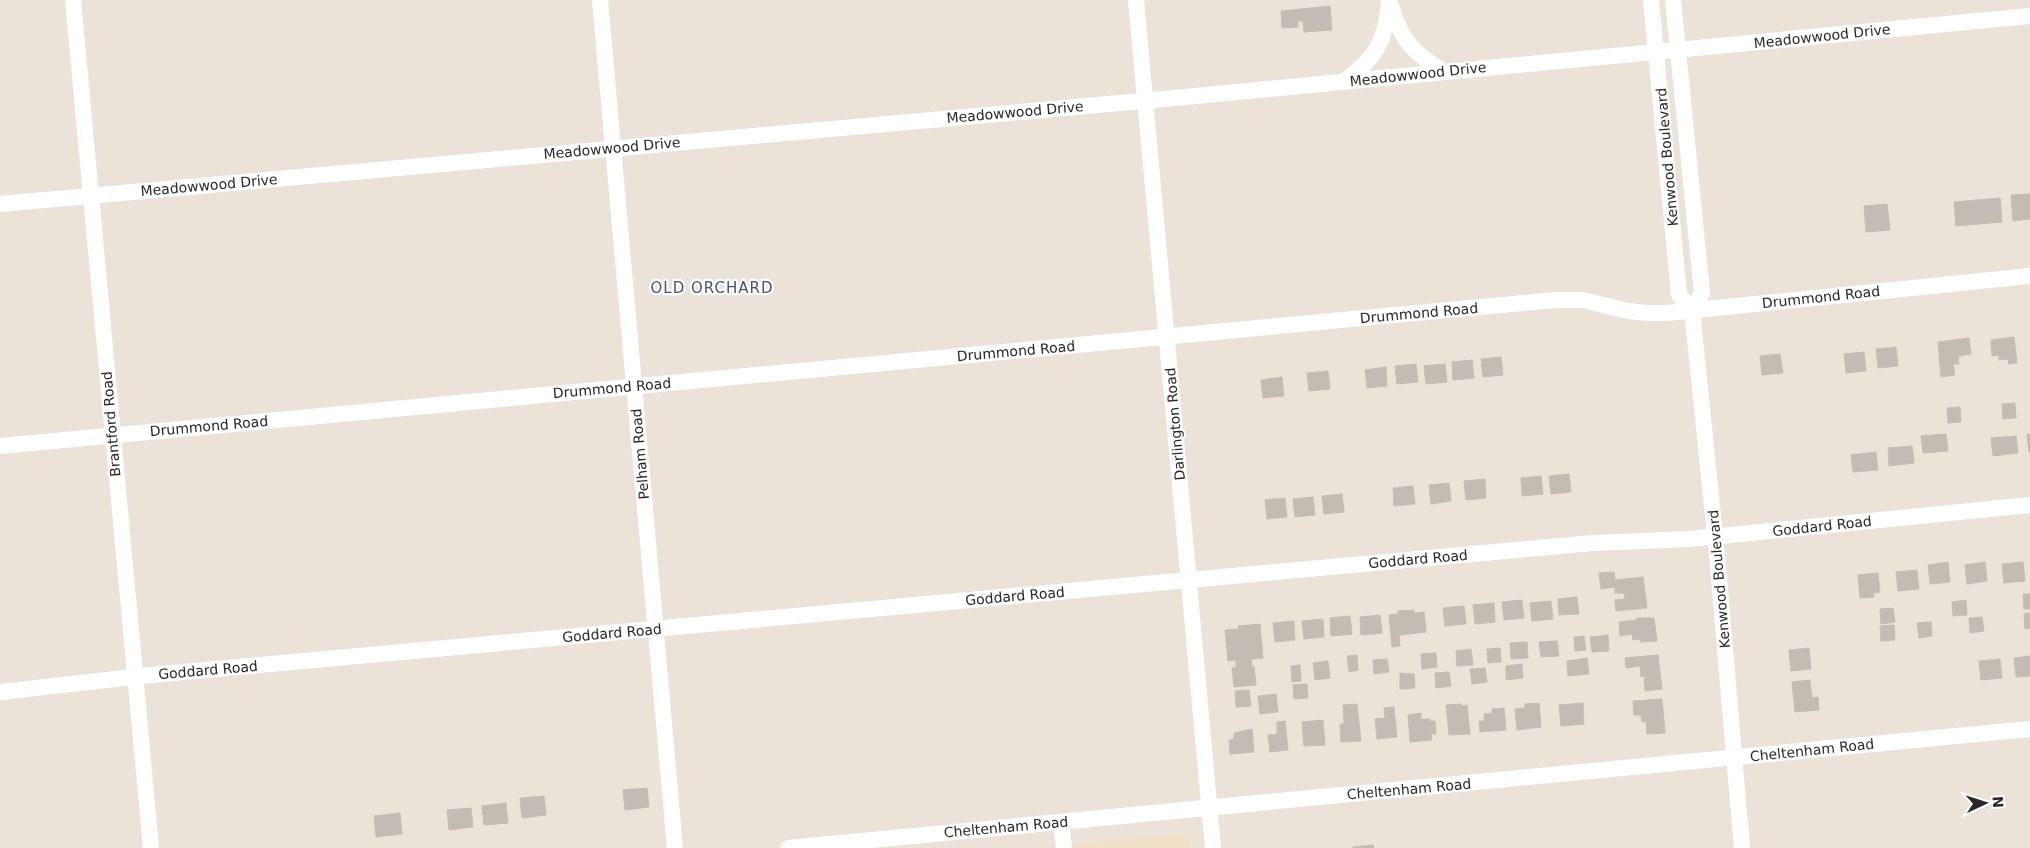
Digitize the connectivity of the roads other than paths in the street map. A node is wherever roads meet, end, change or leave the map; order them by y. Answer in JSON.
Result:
{"nodes":[{"id":1,"x":73,"y":0,"type":"edge"},
{"id":2,"x":600,"y":0,"type":"edge"},
{"id":3,"x":1136,"y":0,"type":"edge"},
{"id":4,"x":1651,"y":0,"type":"edge"},
{"id":5,"x":1674,"y":0,"type":"edge"},
{"id":6,"x":1389,"y":1,"type":"edge"},
{"id":7,"x":2030,"y":16,"type":"edge"},
{"id":8,"x":1678,"y":50,"type":"junction"},
{"id":9,"x":1657,"y":52,"type":"junction"},
{"id":10,"x":1444,"y":72,"type":"junction"},
{"id":11,"x":1343,"y":82,"type":"junction"},
{"id":12,"x":1145,"y":100,"type":"junction"},
{"id":13,"x":613,"y":148,"type":"junction"},
{"id":14,"x":92,"y":196,"type":"junction"},
{"id":15,"x":0,"y":204,"type":"edge"},
{"id":16,"x":2030,"y":276,"type":"edge"},
{"id":17,"x":1692,"y":310,"type":"junction"},
{"id":18,"x":1167,"y":337,"type":"junction"},
{"id":19,"x":634,"y":386,"type":"junction"},
{"id":20,"x":113,"y":435,"type":"junction"},
{"id":21,"x":0,"y":446,"type":"edge"},
{"id":22,"x":2030,"y":505,"type":"edge"},
{"id":23,"x":1715,"y":537,"type":"junction"},
{"id":24,"x":1189,"y":580,"type":"junction"},
{"id":25,"x":655,"y":629,"type":"junction"},
{"id":26,"x":136,"y":678,"type":"junction"},
{"id":27,"x":0,"y":692,"type":"edge"},
{"id":28,"x":2030,"y":729,"type":"edge"},
{"id":29,"x":1735,"y":757,"type":"junction"},
{"id":30,"x":1210,"y":808,"type":"junction"},
{"id":31,"x":1061,"y":822,"type":"junction"},
{"id":32,"x":838,"y":846,"type":"edge"},
{"id":33,"x":151,"y":848,"type":"edge"},
{"id":34,"x":675,"y":848,"type":"edge"},
{"id":35,"x":788,"y":848,"type":"edge"},
{"id":36,"x":1064,"y":848,"type":"edge"},
{"id":37,"x":1213,"y":848,"type":"edge"},
{"id":38,"x":1742,"y":848,"type":"edge"}],
"edges":[{"from":1,"to":14,"type":"street","name":"Brantford Road"},
{"from":2,"to":13,"type":"street","name":"Pelham Road"},
{"from":3,"to":12,"type":"street","name":"Darlington Road"},
{"from":4,"to":9,"type":"street","name":"Kenwood Boulevard"},
{"from":5,"to":8,"type":"street","name":"Kenwood Boulevard"},
{"from":6,"to":10,"type":"street"},
{"from":6,"to":11,"type":"street"},
{"from":7,"to":8,"type":"street","name":"Meadowwood Drive"},
{"from":8,"to":9,"type":"street","name":"Meadowwood Drive"},
{"from":8,"to":17,"type":"street","name":"Kenwood Boulevard"},
{"from":9,"to":10,"type":"street","name":"Meadowwood Drive"},
{"from":9,"to":17,"type":"street","name":"Kenwood Boulevard"},
{"from":10,"to":11,"type":"street","name":"Meadowwood Drive"},
{"from":11,"to":12,"type":"street","name":"Meadowwood Drive"},
{"from":12,"to":13,"type":"street","name":"Meadowwood Drive"},
{"from":12,"to":18,"type":"street","name":"Darlington Road"},
{"from":13,"to":14,"type":"street","name":"Meadowwood Drive"},
{"from":13,"to":19,"type":"street","name":"Pelham Road"},
{"from":14,"to":15,"type":"street","name":"Meadowwood Drive"},
{"from":14,"to":20,"type":"street","name":"Brantford Road"},
{"from":16,"to":17,"type":"street","name":"Drummond Road"},
{"from":17,"to":18,"type":"street","name":"Drummond Road"},
{"from":17,"to":23,"type":"street","name":"Kenwood Boulevard"},
{"from":18,"to":19,"type":"street","name":"Drummond Road"},
{"from":18,"to":24,"type":"street","name":"Darlington Road"},
{"from":19,"to":20,"type":"street","name":"Drummond Road"},
{"from":19,"to":25,"type":"street","name":"Pelham Road"},
{"from":20,"to":21,"type":"street","name":"Drummond Road"},
{"from":20,"to":26,"type":"street","name":"Brantford Road"},
{"from":22,"to":23,"type":"street","name":"Goddard Road"},
{"from":23,"to":24,"type":"street","name":"Goddard Road"},
{"from":23,"to":29,"type":"street","name":"Kenwood Boulevard"},
{"from":24,"to":25,"type":"street","name":"Goddard Road"},
{"from":24,"to":30,"type":"street","name":"Darlington Road"},
{"from":25,"to":26,"type":"street","name":"Goddard Road"},
{"from":25,"to":34,"type":"street","name":"Pelham Road"},
{"from":26,"to":27,"type":"street","name":"Goddard Road"},
{"from":26,"to":33,"type":"street","name":"Brantford Road"},
{"from":28,"to":29,"type":"street","name":"Cheltenham Road"},
{"from":29,"to":30,"type":"street","name":"Cheltenham Road"},
{"from":29,"to":38,"type":"street","name":"Kenwood Boulevard"},
{"from":30,"to":31,"type":"street","name":"Cheltenham Road"},
{"from":30,"to":37,"type":"street","name":"Darlington Road"},
{"from":31,"to":32,"type":"street","name":"Cheltenham Road"},
{"from":31,"to":36,"type":"street"},
{"from":32,"to":35,"type":"street","name":"Cheltenham Road"}]}
